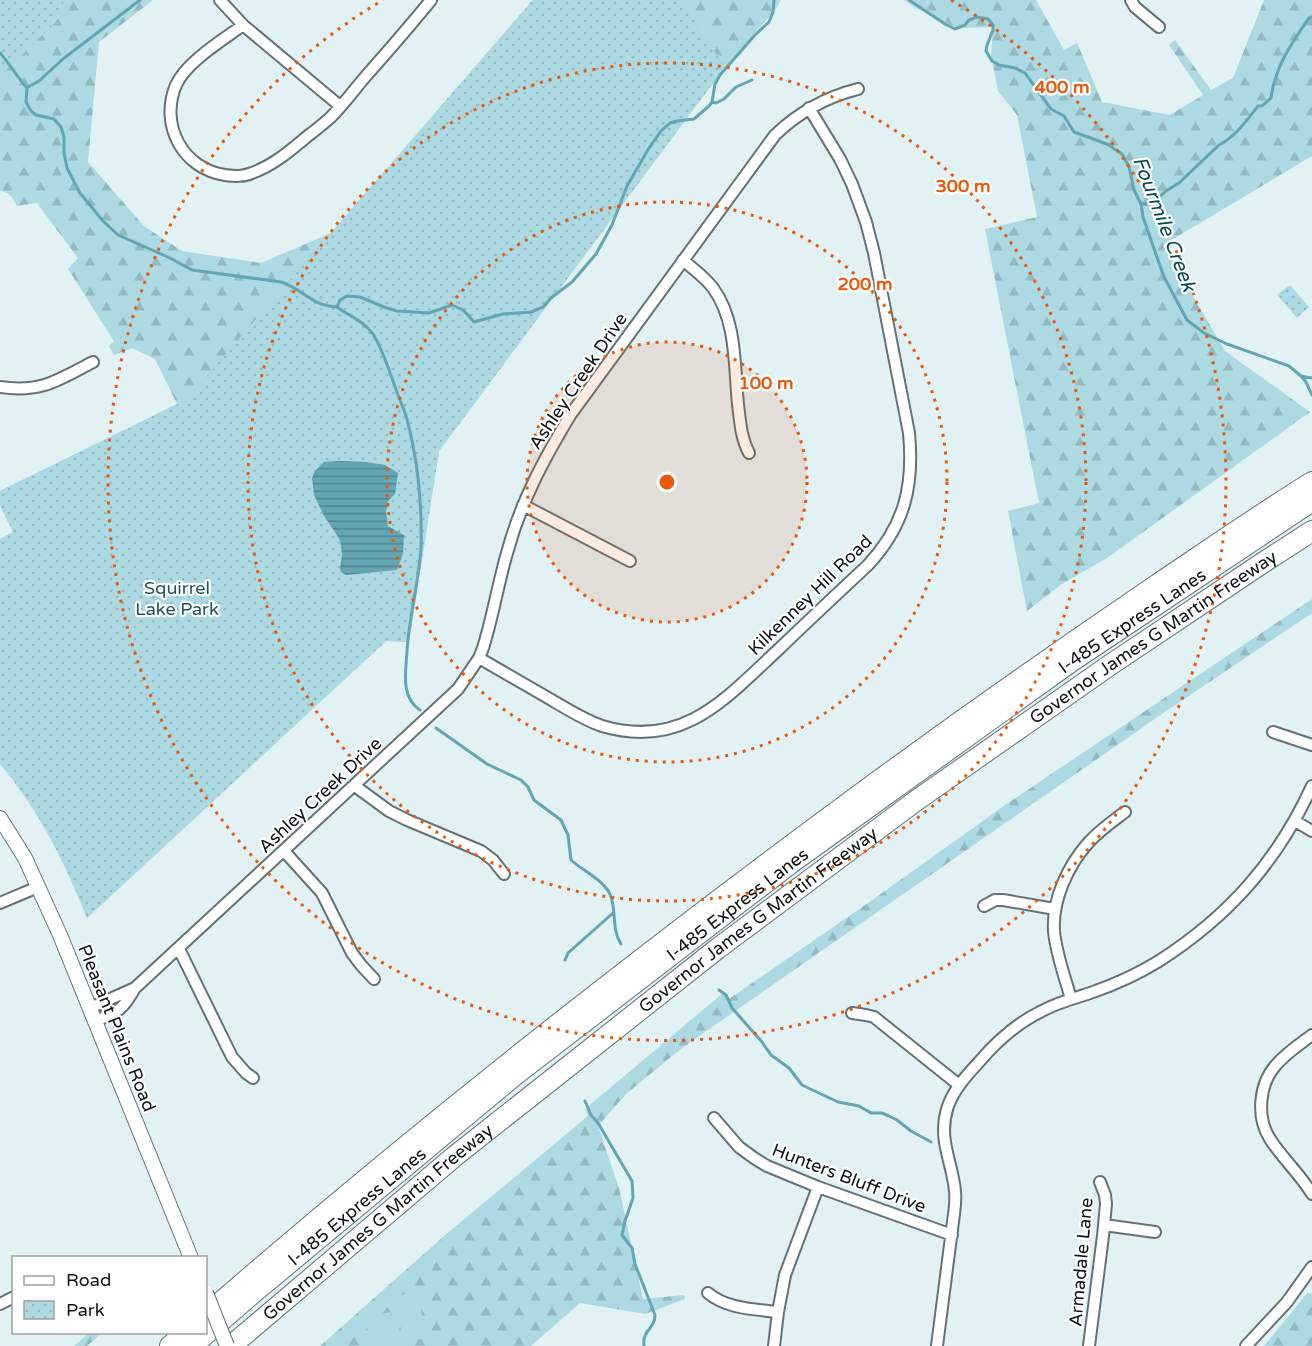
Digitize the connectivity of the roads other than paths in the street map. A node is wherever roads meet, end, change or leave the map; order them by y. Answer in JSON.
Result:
{"nodes":[{"id":1,"x":220,"y":0,"type":"edge"},
{"id":2,"x":431,"y":0,"type":"edge"},
{"id":3,"x":1131,"y":0,"type":"edge"},
{"id":4,"x":243,"y":25,"type":"junction"},
{"id":5,"x":1159,"y":27,"type":"dead end"},
{"id":6,"x":858,"y":89,"type":"dead end"},
{"id":7,"x":340,"y":106,"type":"junction"},
{"id":8,"x":809,"y":108,"type":"junction"},
{"id":9,"x":683,"y":260,"type":"junction"},
{"id":10,"x":93,"y":362,"type":"dead end"},
{"id":11,"x":0,"y":387,"type":"edge"},
{"id":12,"x":749,"y":453,"type":"dead end"},
{"id":13,"x":1312,"y":482,"type":"edge"},
{"id":14,"x":1312,"y":501,"type":"edge"},
{"id":15,"x":523,"y":505,"type":"junction"},
{"id":16,"x":1312,"y":516,"type":"edge"},
{"id":17,"x":1312,"y":531,"type":"edge"},
{"id":18,"x":630,"y":561,"type":"dead end"},
{"id":19,"x":479,"y":658,"type":"junction"},
{"id":20,"x":1273,"y":732,"type":"dead end"},
{"id":21,"x":1312,"y":745,"type":"edge"},
{"id":22,"x":355,"y":786,"type":"junction"},
{"id":23,"x":1312,"y":786,"type":"edge"},
{"id":24,"x":1125,"y":812,"type":"dead end"},
{"id":25,"x":0,"y":818,"type":"edge"},
{"id":26,"x":1295,"y":821,"type":"junction"},
{"id":27,"x":1312,"y":831,"type":"edge"},
{"id":28,"x":284,"y":851,"type":"junction"},
{"id":29,"x":504,"y":874,"type":"dead end"},
{"id":30,"x":38,"y":887,"type":"junction"},
{"id":31,"x":0,"y":903,"type":"edge"},
{"id":32,"x":984,"y":906,"type":"dead end"},
{"id":33,"x":1055,"y":909,"type":"junction"},
{"id":34,"x":179,"y":949,"type":"junction"},
{"id":35,"x":374,"y":979,"type":"dead end"},
{"id":36,"x":135,"y":988,"type":"junction"},
{"id":37,"x":1071,"y":999,"type":"junction"},
{"id":38,"x":90,"y":1008,"type":"junction"},
{"id":39,"x":852,"y":1013,"type":"dead end"},
{"id":40,"x":95,"y":1021,"type":"junction"},
{"id":41,"x":1312,"y":1035,"type":"edge"},
{"id":42,"x":253,"y":1078,"type":"dead end"},
{"id":43,"x":959,"y":1085,"type":"junction"},
{"id":44,"x":714,"y":1118,"type":"dead end"},
{"id":45,"x":1100,"y":1182,"type":"dead end"},
{"id":46,"x":818,"y":1187,"type":"junction"},
{"id":47,"x":1312,"y":1194,"type":"edge"},
{"id":48,"x":1104,"y":1225,"type":"junction"},
{"id":49,"x":1155,"y":1232,"type":"dead end"},
{"id":50,"x":952,"y":1235,"type":"junction"},
{"id":51,"x":191,"y":1256,"type":"edge"},
{"id":52,"x":1312,"y":1267,"type":"edge"},
{"id":53,"x":708,"y":1293,"type":"dead end"},
{"id":54,"x":207,"y":1295,"type":"edge"},
{"id":55,"x":272,"y":1310,"type":"junction"},
{"id":56,"x":778,"y":1312,"type":"junction"},
{"id":57,"x":207,"y":1314,"type":"edge"},
{"id":58,"x":207,"y":1333,"type":"edge"},
{"id":59,"x":184,"y":1334,"type":"edge"},
{"id":60,"x":206,"y":1334,"type":"edge"},
{"id":61,"x":170,"y":1346,"type":"edge"},
{"id":62,"x":192,"y":1346,"type":"edge"},
{"id":63,"x":210,"y":1346,"type":"edge"},
{"id":64,"x":221,"y":1346,"type":"edge"},
{"id":65,"x":229,"y":1346,"type":"edge"},
{"id":66,"x":774,"y":1346,"type":"edge"},
{"id":67,"x":937,"y":1346,"type":"edge"},
{"id":68,"x":1089,"y":1346,"type":"edge"},
{"id":69,"x":1246,"y":1346,"type":"edge"}],
"edges":[{"from":1,"to":4,"type":"street"},
{"from":2,"to":7,"type":"street"},
{"from":3,"to":5,"type":"street"},
{"from":4,"to":7,"type":"street"},
{"from":4,"to":7,"type":"street"},
{"from":6,"to":8,"type":"street","name":"Ashley Creek Drive"},
{"from":8,"to":9,"type":"street","name":"Ashley Creek Drive"},
{"from":8,"to":19,"type":"street","name":"Kilkenney Hill Road"},
{"from":9,"to":12,"type":"street"},
{"from":9,"to":15,"type":"street","name":"Ashley Creek Drive"},
{"from":10,"to":11,"type":"street"},
{"from":13,"to":57,"type":"highway"},
{"from":14,"to":58,"type":"highway","name":"I-485 Express Lanes"},
{"from":15,"to":18,"type":"street"},
{"from":15,"to":19,"type":"street","name":"Ashley Creek Drive"},
{"from":16,"to":63,"type":"highway","name":"I-485 Express Lanes"},
{"from":17,"to":55,"type":"highway","name":"Governor James G Martin Freeway"},
{"from":19,"to":22,"type":"street","name":"Ashley Creek Drive"},
{"from":20,"to":21,"type":"street"},
{"from":22,"to":28,"type":"street","name":"Ashley Creek Drive"},
{"from":22,"to":29,"type":"street"},
{"from":23,"to":26,"type":"street"},
{"from":24,"to":33,"type":"street"},
{"from":25,"to":30,"type":"street","name":"Pleasant Plains Road"},
{"from":26,"to":27,"type":"street"},
{"from":26,"to":37,"type":"street"},
{"from":28,"to":34,"type":"street","name":"Ashley Creek Drive"},
{"from":28,"to":35,"type":"street"},
{"from":30,"to":31,"type":"street"},
{"from":30,"to":38,"type":"street","name":"Pleasant Plains Road"},
{"from":32,"to":33,"type":"street"},
{"from":33,"to":37,"type":"street"},
{"from":34,"to":36,"type":"street","name":"Ashley Creek Drive"},
{"from":34,"to":42,"type":"street"},
{"from":36,"to":38,"type":"street","name":"Ashley Creek Drive"},
{"from":36,"to":40,"type":"street","name":"Ashley Creek Drive"},
{"from":37,"to":43,"type":"street"},
{"from":38,"to":40,"type":"street","name":"Pleasant Plains Road"},
{"from":39,"to":43,"type":"street"},
{"from":40,"to":51,"type":"street","name":"Pleasant Plains Road"},
{"from":41,"to":47,"type":"street"},
{"from":43,"to":50,"type":"street"},
{"from":44,"to":46,"type":"street","name":"Hunters Bluff Drive"},
{"from":45,"to":48,"type":"street","name":"Armadale Lane"},
{"from":46,"to":50,"type":"street","name":"Hunters Bluff Drive"},
{"from":46,"to":56,"type":"street"},
{"from":48,"to":49,"type":"street"},
{"from":48,"to":68,"type":"street","name":"Armadale Lane"},
{"from":50,"to":67,"type":"street"},
{"from":52,"to":69,"type":"street"},
{"from":53,"to":56,"type":"street"},
{"from":54,"to":65,"type":"street","bridge":true},
{"from":55,"to":64,"type":"highway"},
{"from":55,"to":65,"type":"highway","name":"Governor James G Martin Freeway"},
{"from":56,"to":66,"type":"street"},
{"from":59,"to":61,"type":"highway"},
{"from":60,"to":62,"type":"highway","name":"I-485 Express Lanes"}]}
